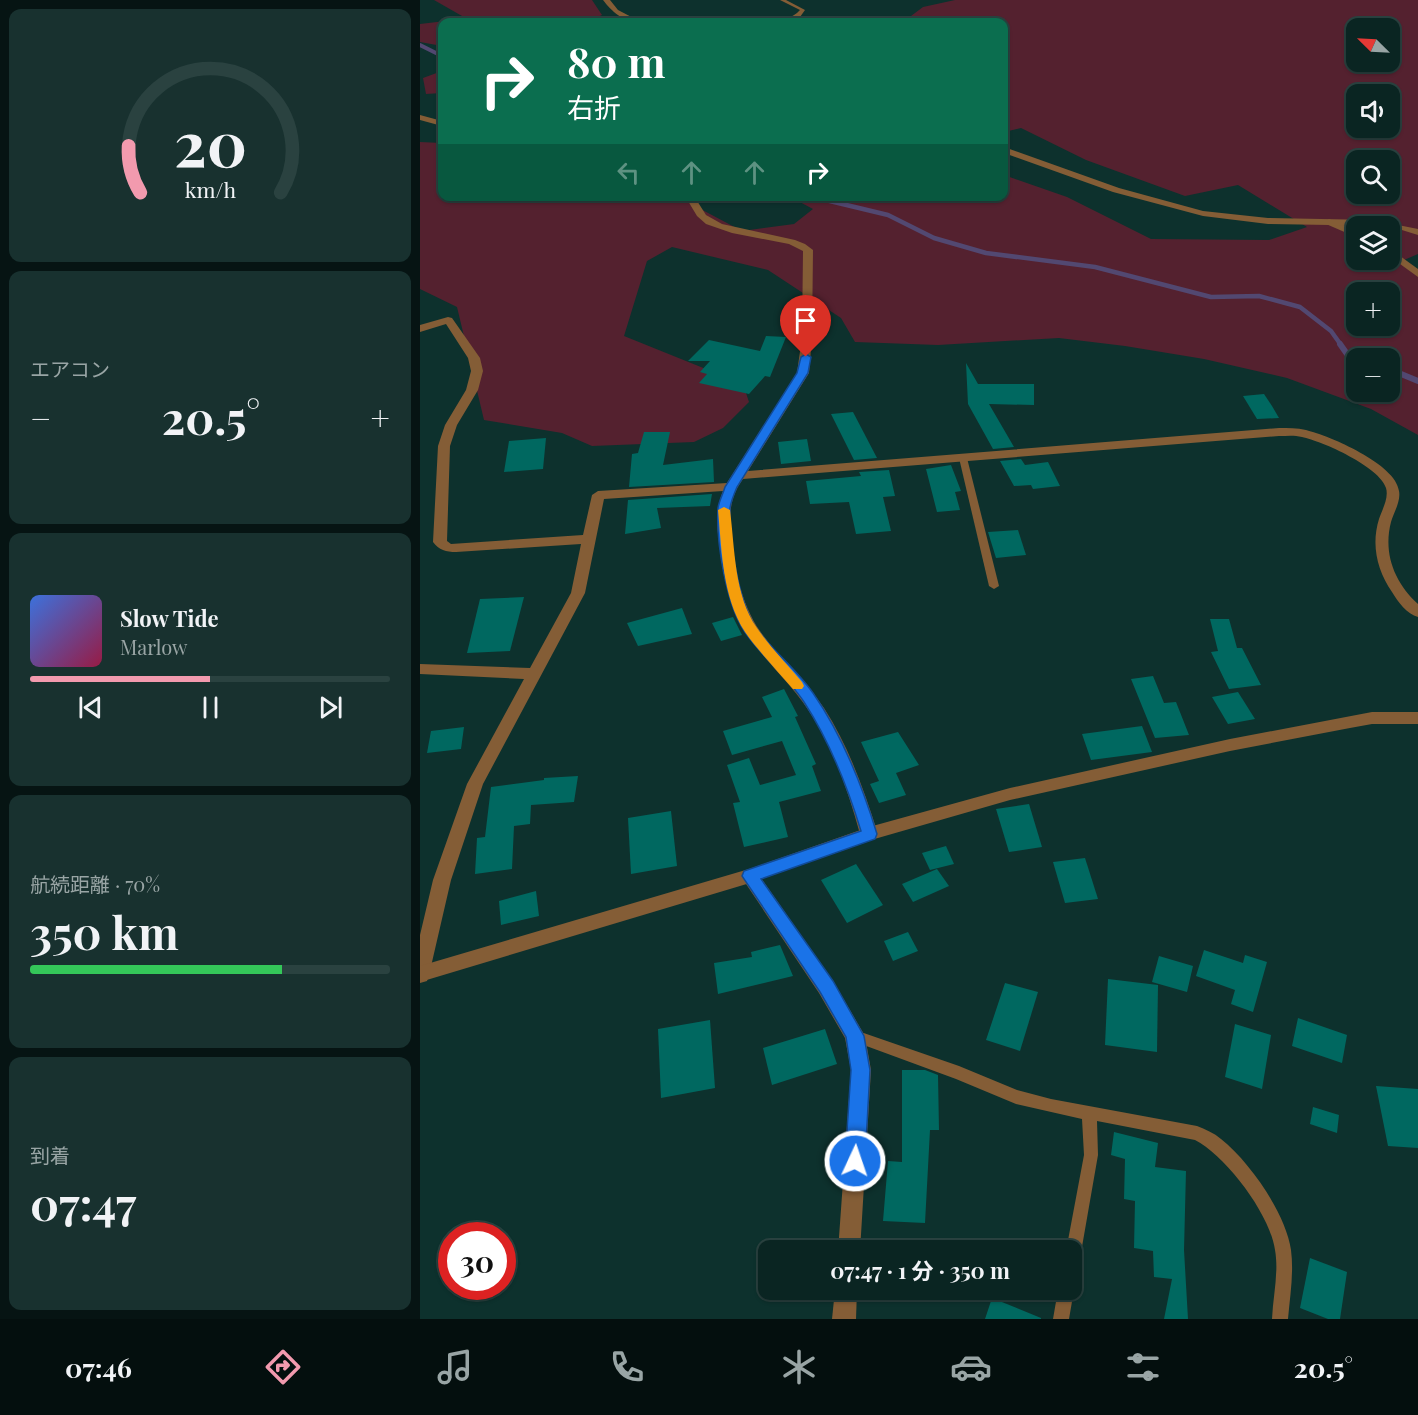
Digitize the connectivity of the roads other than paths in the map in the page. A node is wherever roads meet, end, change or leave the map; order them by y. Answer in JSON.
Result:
{"nodes":[{"id":1,"x":606,"y":0,"type":"edge"},
{"id":2,"x":782,"y":0,"type":"edge"},
{"id":3,"x":630,"y":18,"type":"edge"},
{"id":4,"x":791,"y":18,"type":"edge"},
{"id":5,"x":420,"y":117,"type":"edge"},
{"id":6,"x":438,"y":123,"type":"edge"},
{"id":7,"x":1008,"y":151,"type":"edge"},
{"id":8,"x":692,"y":201,"type":"edge"},
{"id":9,"x":1329,"y":222,"type":"junction"},
{"id":10,"x":1346,"y":230,"type":"edge"},
{"id":11,"x":1418,"y":232,"type":"edge"},
{"id":12,"x":1400,"y":260,"type":"edge"},
{"id":13,"x":1418,"y":274,"type":"edge"},
{"id":14,"x":420,"y":329,"type":"edge"},
{"id":15,"x":963,"y":458,"type":"junction"},
{"id":16,"x":739,"y":475,"type":"junction"},
{"id":17,"x":731,"y":487,"type":"junction"},
{"id":18,"x":588,"y":539,"type":"junction"},
{"id":19,"x":994,"y":586,"type":"dead end"},
{"id":20,"x":1418,"y":612,"type":"edge"},
{"id":21,"x":420,"y":669,"type":"edge"},
{"id":22,"x":535,"y":674,"type":"junction"},
{"id":23,"x":1418,"y":718,"type":"edge"},
{"id":24,"x":869,"y":834,"type":"junction"},
{"id":25,"x":750,"y":876,"type":"junction"},
{"id":26,"x":420,"y":974,"type":"edge"},
{"id":27,"x":855,"y":1036,"type":"junction"},
{"id":28,"x":1089,"y":1113,"type":"junction"},
{"id":29,"x":850,"y":1240,"type":"edge"},
{"id":30,"x":1075,"y":1240,"type":"edge"},
{"id":31,"x":845,"y":1300,"type":"edge"},
{"id":32,"x":1064,"y":1300,"type":"edge"},
{"id":33,"x":844,"y":1319,"type":"edge"},
{"id":34,"x":1061,"y":1319,"type":"edge"},
{"id":35,"x":1280,"y":1319,"type":"edge"}],
"edges":[{"from":1,"to":3,"type":"street"},
{"from":2,"to":4,"type":"lane"},
{"from":5,"to":6,"type":"street"},
{"from":7,"to":9,"type":"street"},
{"from":8,"to":16,"type":"street"},
{"from":9,"to":10,"type":"street"},
{"from":9,"to":11,"type":"street"},
{"from":12,"to":13,"type":"street"},
{"from":14,"to":18,"type":"street"},
{"from":15,"to":16,"type":"street"},
{"from":15,"to":19,"type":"lane"},
{"from":15,"to":20,"type":"street"},
{"from":16,"to":17,"type":"street"},
{"from":17,"to":18,"type":"street"},
{"from":17,"to":24,"type":"street"},
{"from":18,"to":22,"type":"street"},
{"from":21,"to":22,"type":"street"},
{"from":22,"to":26,"type":"street"},
{"from":23,"to":24,"type":"street"},
{"from":24,"to":25,"type":"street"},
{"from":25,"to":26,"type":"street"},
{"from":25,"to":27,"type":"street"},
{"from":27,"to":28,"type":"lane"},
{"from":27,"to":29,"type":"street"},
{"from":28,"to":30,"type":"lane"},
{"from":28,"to":35,"type":"lane"},
{"from":31,"to":33,"type":"street"},
{"from":32,"to":34,"type":"lane"}]}
